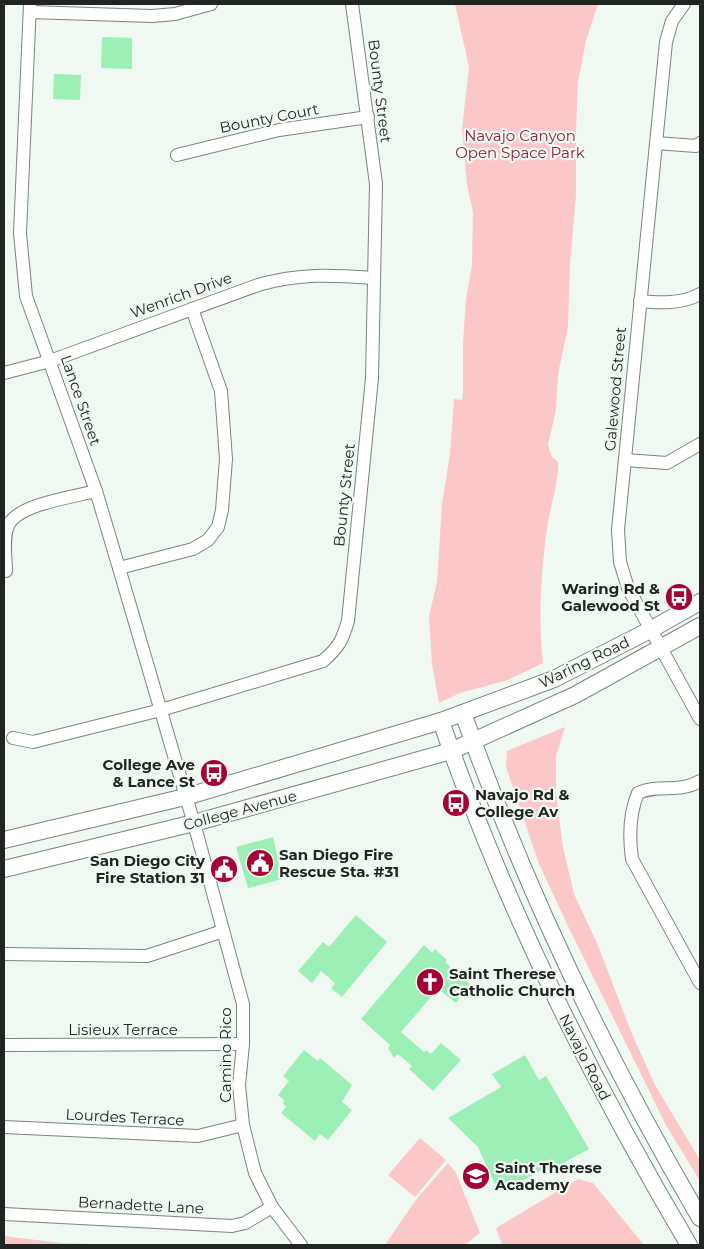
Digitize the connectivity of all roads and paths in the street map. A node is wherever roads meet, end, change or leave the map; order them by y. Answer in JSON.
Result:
{"nodes":[{"id":1,"x":211,"y":4,"type":"edge"},
{"id":2,"x":352,"y":4,"type":"edge"},
{"id":3,"x":684,"y":4,"type":"edge"},
{"id":4,"x":30,"y":8,"type":"edge"},
{"id":5,"x":368,"y":118,"type":"junction"},
{"id":6,"x":656,"y":143,"type":"junction"},
{"id":7,"x":700,"y":143,"type":"edge"},
{"id":8,"x":177,"y":155,"type":"dead end"},
{"id":9,"x":374,"y":278,"type":"junction"},
{"id":10,"x":700,"y":294,"type":"edge"},
{"id":11,"x":640,"y":300,"type":"junction"},
{"id":12,"x":192,"y":309,"type":"junction"},
{"id":13,"x":50,"y":361,"type":"junction"},
{"id":14,"x":4,"y":373,"type":"edge"},
{"id":15,"x":700,"y":444,"type":"edge"},
{"id":16,"x":625,"y":460,"type":"junction"},
{"id":17,"x":96,"y":492,"type":"junction"},
{"id":18,"x":119,"y":568,"type":"junction"},
{"id":19,"x":6,"y":571,"type":"dead end"},
{"id":20,"x":700,"y":602,"type":"edge"},
{"id":21,"x":700,"y":626,"type":"edge"},
{"id":22,"x":650,"y":630,"type":"junction"},
{"id":23,"x":659,"y":649,"type":"junction"},
{"id":24,"x":161,"y":710,"type":"junction"},
{"id":25,"x":463,"y":713,"type":"junction"},
{"id":26,"x":700,"y":720,"type":"edge"},
{"id":27,"x":441,"y":721,"type":"junction"},
{"id":28,"x":13,"y":738,"type":"dead end"},
{"id":29,"x":474,"y":743,"type":"junction"},
{"id":30,"x":451,"y":751,"type":"junction"},
{"id":31,"x":700,"y":780,"type":"edge"},
{"id":32,"x":186,"y":797,"type":"junction"},
{"id":33,"x":194,"y":823,"type":"junction"},
{"id":34,"x":4,"y":840,"type":"edge"},
{"id":35,"x":4,"y":869,"type":"edge"},
{"id":36,"x":223,"y":931,"type":"junction"},
{"id":37,"x":4,"y":954,"type":"edge"},
{"id":38,"x":700,"y":983,"type":"edge"},
{"id":39,"x":243,"y":1044,"type":"junction"},
{"id":40,"x":4,"y":1045,"type":"edge"},
{"id":41,"x":243,"y":1125,"type":"junction"},
{"id":42,"x":4,"y":1127,"type":"edge"},
{"id":43,"x":272,"y":1207,"type":"junction"},
{"id":44,"x":4,"y":1214,"type":"edge"},
{"id":45,"x":700,"y":1218,"type":"edge"},
{"id":46,"x":700,"y":1241,"type":"edge"},
{"id":47,"x":301,"y":1245,"type":"edge"},
{"id":48,"x":689,"y":1245,"type":"edge"},
{"id":49,"x":694,"y":1245,"type":"edge"}],
"edges":[{"from":1,"to":4,"type":"street"},
{"from":2,"to":5,"type":"street","name":"Bounty Street"},
{"from":3,"to":6,"type":"street","name":"Galewood Street"},
{"from":4,"to":13,"type":"street","name":"Lance Street"},
{"from":5,"to":8,"type":"street","name":"Bounty Court"},
{"from":5,"to":9,"type":"street","name":"Bounty Street"},
{"from":6,"to":7,"type":"street"},
{"from":6,"to":11,"type":"street","name":"Galewood Street"},
{"from":9,"to":12,"type":"street","name":"Wenrich Drive"},
{"from":9,"to":24,"type":"street","name":"Bounty Street"},
{"from":10,"to":11,"type":"street"},
{"from":11,"to":16,"type":"street","name":"Galewood Street"},
{"from":12,"to":13,"type":"street","name":"Wenrich Drive"},
{"from":12,"to":18,"type":"street"},
{"from":13,"to":14,"type":"street","name":"Wenrich Drive"},
{"from":13,"to":17,"type":"street","name":"Lance Street"},
{"from":15,"to":16,"type":"street"},
{"from":16,"to":22,"type":"street","name":"Galewood Street"},
{"from":17,"to":18,"type":"street","name":"Lance Street"},
{"from":17,"to":19,"type":"street"},
{"from":18,"to":24,"type":"street","name":"Lance Street"},
{"from":20,"to":22,"type":"main road","name":"Waring Road"},
{"from":21,"to":23,"type":"main road","name":"Waring Road"},
{"from":22,"to":23,"type":"street","name":"Galewood Street"},
{"from":22,"to":25,"type":"main road","name":"Waring Road"},
{"from":23,"to":26,"type":"street","name":"Galewood Street"},
{"from":23,"to":29,"type":"main road","name":"Waring Road"},
{"from":24,"to":28,"type":"street","name":"Bounty Street"},
{"from":24,"to":32,"type":"street","name":"Lance Street"},
{"from":25,"to":27,"type":"main road","name":"College Avenue"},
{"from":25,"to":29,"type":"main road","name":"Navajo Road"},
{"from":27,"to":30,"type":"main road","name":"Navajo Road"},
{"from":27,"to":32,"type":"main road","name":"College Avenue"},
{"from":29,"to":30,"type":"main road","name":"College Avenue"},
{"from":29,"to":45,"type":"main road","name":"Navajo Road"},
{"from":30,"to":33,"type":"main road","name":"College Avenue"},
{"from":30,"to":48,"type":"main road","name":"Navajo Road"},
{"from":31,"to":38,"type":"street"},
{"from":32,"to":33,"type":"street","name":"Camino Rico"},
{"from":32,"to":34,"type":"main road","name":"College Avenue"},
{"from":33,"to":35,"type":"main road","name":"College Avenue"},
{"from":33,"to":36,"type":"street","name":"Camino Rico"},
{"from":36,"to":37,"type":"street"},
{"from":36,"to":39,"type":"street","name":"Camino Rico"},
{"from":39,"to":40,"type":"street","name":"Lisieux Terrace"},
{"from":39,"to":41,"type":"street","name":"Camino Rico"},
{"from":41,"to":42,"type":"street","name":"Lourdes Terrace"},
{"from":41,"to":43,"type":"street","name":"Camino Rico"},
{"from":43,"to":44,"type":"street","name":"Bernadette Lane"},
{"from":43,"to":47,"type":"street","name":"Camino Rico"},
{"from":46,"to":49,"type":"main road"}]}
